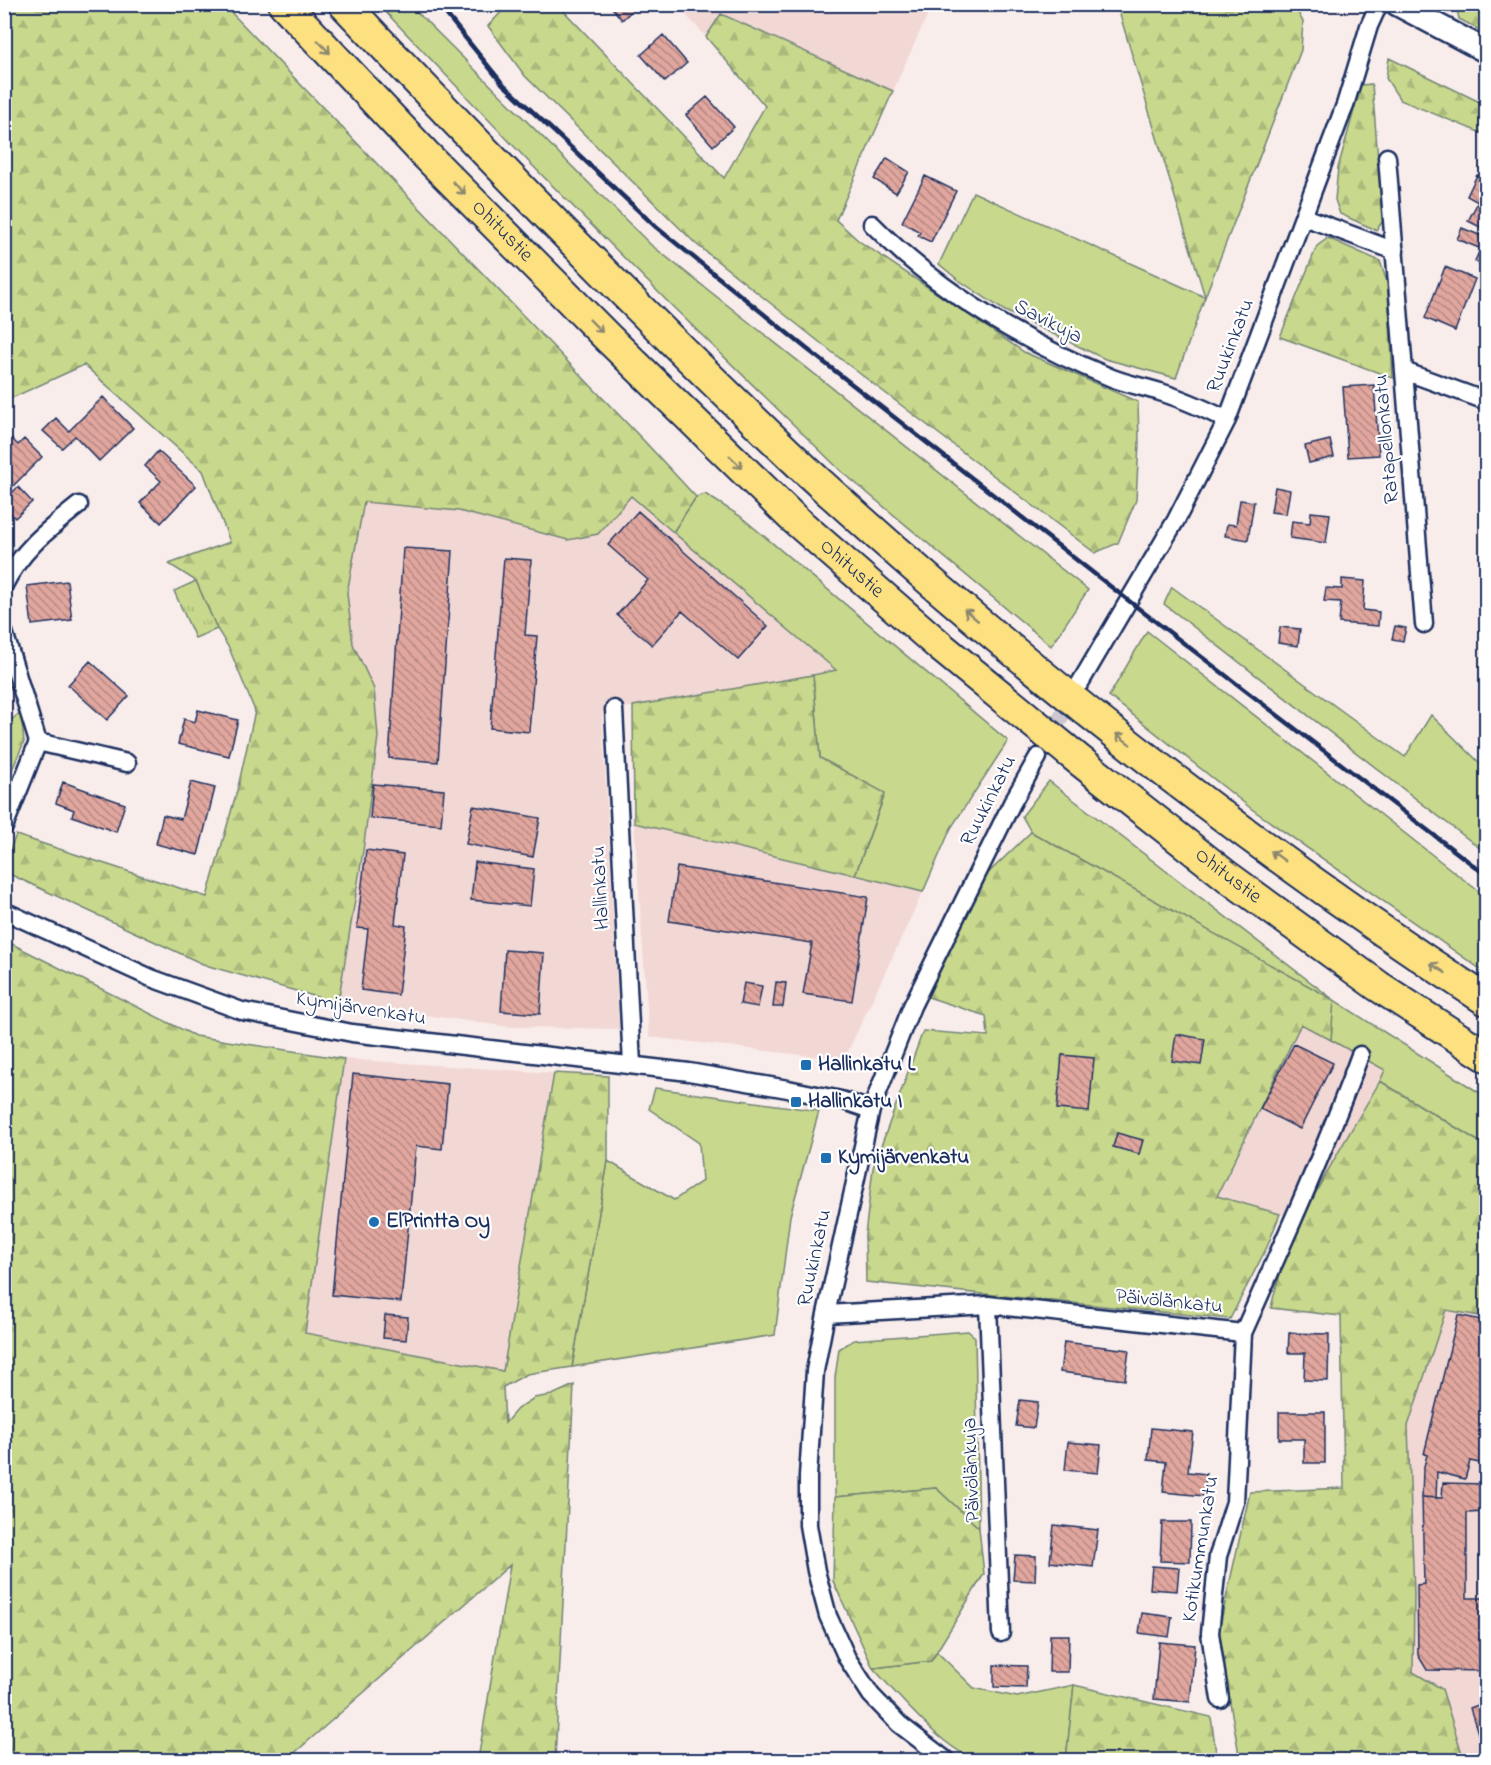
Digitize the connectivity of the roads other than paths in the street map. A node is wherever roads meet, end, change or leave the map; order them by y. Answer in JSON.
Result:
{"nodes":[{"id":1,"x":284,"y":4,"type":"edge"},
{"id":2,"x":344,"y":4,"type":"edge"},
{"id":3,"x":1379,"y":4,"type":"edge"},
{"id":4,"x":1397,"y":4,"type":"edge"},
{"id":5,"x":1486,"y":51,"type":"edge"},
{"id":6,"x":1387,"y":158,"type":"dead end"},
{"id":7,"x":1304,"y":217,"type":"junction"},
{"id":8,"x":872,"y":224,"type":"dead end"},
{"id":9,"x":1395,"y":252,"type":"junction"},
{"id":10,"x":1404,"y":371,"type":"junction"},
{"id":11,"x":1486,"y":401,"type":"edge"},
{"id":12,"x":1227,"y":420,"type":"junction"},
{"id":13,"x":79,"y":505,"type":"dead end"},
{"id":14,"x":4,"y":585,"type":"edge"},
{"id":15,"x":1424,"y":624,"type":"dead end"},
{"id":16,"x":4,"y":632,"type":"edge"},
{"id":17,"x":1080,"y":683,"type":"tunnel mouth"},
{"id":18,"x":614,"y":709,"type":"dead end"},
{"id":19,"x":38,"y":742,"type":"junction"},
{"id":20,"x":1038,"y":756,"type":"tunnel mouth"},
{"id":21,"x":127,"y":763,"type":"dead end"},
{"id":22,"x":4,"y":827,"type":"edge"},
{"id":23,"x":4,"y":911,"type":"edge"},
{"id":24,"x":1486,"y":1000,"type":"edge"},
{"id":25,"x":1360,"y":1055,"type":"dead end"},
{"id":26,"x":1486,"y":1056,"type":"edge"},
{"id":27,"x":632,"y":1065,"type":"junction"},
{"id":28,"x":871,"y":1110,"type":"junction"},
{"id":29,"x":987,"y":1305,"type":"junction"},
{"id":30,"x":826,"y":1314,"type":"junction"},
{"id":31,"x":1243,"y":1333,"type":"junction"},
{"id":32,"x":1001,"y":1633,"type":"dead end"},
{"id":33,"x":1220,"y":1699,"type":"dead end"},
{"id":34,"x":946,"y":1761,"type":"edge"}],
"edges":[{"from":1,"to":26,"type":"highway","name":"Ohitustie","one_way":true},
{"from":24,"to":2,"type":"highway","name":"Ohitustie","one_way":true},
{"from":3,"to":7,"type":"street","name":"Ruukinkatu"},
{"from":4,"to":5,"type":"street"},
{"from":6,"to":9,"type":"street","name":"Ratapellonkatu"},
{"from":7,"to":9,"type":"street"},
{"from":7,"to":12,"type":"street","name":"Ruukinkatu"},
{"from":8,"to":12,"type":"street","name":"Savikuja"},
{"from":9,"to":10,"type":"street","name":"Ratapellonkatu"},
{"from":10,"to":11,"type":"street"},
{"from":10,"to":15,"type":"street","name":"Ratapellonkatu"},
{"from":12,"to":17,"type":"street","name":"Ruukinkatu"},
{"from":13,"to":14,"type":"street"},
{"from":16,"to":19,"type":"street"},
{"from":18,"to":27,"type":"street","name":"Hallinkatu"},
{"from":19,"to":21,"type":"street"},
{"from":19,"to":22,"type":"street"},
{"from":20,"to":28,"type":"street","name":"Ruukinkatu"},
{"from":23,"to":27,"type":"street","name":"Kymijärvenkatu"},
{"from":25,"to":31,"type":"street","name":"Päivölänkatu"},
{"from":27,"to":28,"type":"street","name":"Kymijärvenkatu"},
{"from":28,"to":30,"type":"street","name":"Ruukinkatu"},
{"from":29,"to":30,"type":"street","name":"Päivölänkatu"},
{"from":29,"to":31,"type":"street","name":"Päivölänkatu"},
{"from":29,"to":32,"type":"street","name":"Päivölänkuja"},
{"from":30,"to":34,"type":"street","name":"Ruukinkatu"},
{"from":31,"to":33,"type":"street","name":"Kotikummunkatu"}]}
